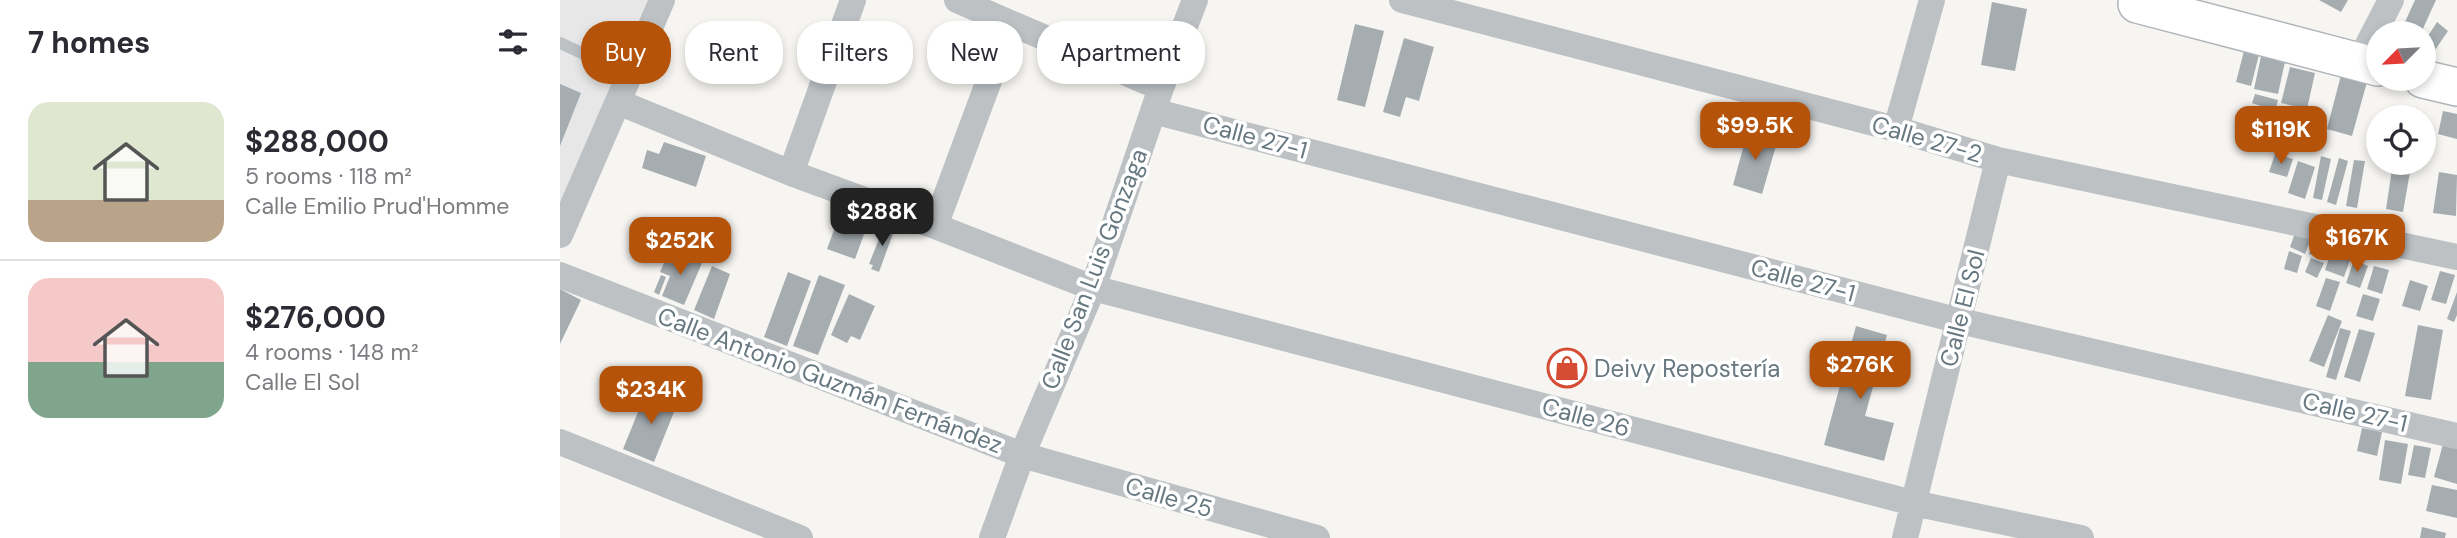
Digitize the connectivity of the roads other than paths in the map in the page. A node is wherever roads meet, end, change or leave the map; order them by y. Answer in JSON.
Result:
{"nodes":[{"id":1,"x":662,"y":0,"type":"edge"},
{"id":2,"x":853,"y":0,"type":"edge"},
{"id":3,"x":957,"y":0,"type":"edge"},
{"id":4,"x":1195,"y":0,"type":"edge"},
{"id":5,"x":1402,"y":0,"type":"edge"},
{"id":6,"x":1932,"y":0,"type":"edge"},
{"id":7,"x":2391,"y":0,"type":"edge"},
{"id":8,"x":2132,"y":1,"type":"edge"},
{"id":9,"x":653,"y":21,"type":"edge"},
{"id":10,"x":1003,"y":21,"type":"edge"},
{"id":11,"x":2384,"y":21,"type":"edge"},
{"id":12,"x":1023,"y":31,"type":"edge"},
{"id":13,"x":560,"y":43,"type":"edge"},
{"id":14,"x":581,"y":53,"type":"edge"},
{"id":15,"x":2366,"y":64,"type":"edge"},
{"id":16,"x":2436,"y":82,"type":"edge"},
{"id":17,"x":625,"y":84,"type":"edge"},
{"id":18,"x":988,"y":84,"type":"edge"},
{"id":19,"x":2457,"y":87,"type":"edge"},
{"id":20,"x":1157,"y":99,"type":"junction"},
{"id":21,"x":618,"y":102,"type":"junction"},
{"id":22,"x":1896,"y":129,"type":"junction"},
{"id":23,"x":1998,"y":160,"type":"junction"},
{"id":24,"x":791,"y":173,"type":"junction"},
{"id":25,"x":935,"y":226,"type":"junction"},
{"id":26,"x":560,"y":235,"type":"edge"},
{"id":27,"x":2457,"y":257,"type":"edge"},
{"id":28,"x":560,"y":275,"type":"edge"},
{"id":29,"x":1093,"y":288,"type":"junction"},
{"id":30,"x":1960,"y":320,"type":"junction"},
{"id":31,"x":2457,"y":436,"type":"edge"},
{"id":32,"x":560,"y":442,"type":"edge"},
{"id":33,"x":1022,"y":455,"type":"junction"},
{"id":34,"x":1913,"y":503,"type":"junction"},
{"id":35,"x":800,"y":538,"type":"edge"},
{"id":36,"x":992,"y":538,"type":"edge"},
{"id":37,"x":1317,"y":538,"type":"edge"},
{"id":38,"x":1905,"y":538,"type":"edge"},
{"id":39,"x":2081,"y":538,"type":"edge"}],
"edges":[{"from":1,"to":9,"type":"street"},
{"from":2,"to":24,"type":"street"},
{"from":3,"to":10,"type":"street","name":"Calle 27-1"},
{"from":4,"to":20,"type":"street","name":"Calle San Luis Gonzaga"},
{"from":5,"to":22,"type":"street","name":"Calle 27-2"},
{"from":6,"to":22,"type":"street"},
{"from":7,"to":11,"type":"street"},
{"from":8,"to":15,"type":"main road"},
{"from":12,"to":20,"type":"street","name":"Calle 27-1"},
{"from":13,"to":14,"type":"lane"},
{"from":16,"to":19,"type":"main road"},
{"from":17,"to":21,"type":"street"},
{"from":18,"to":25,"type":"street"},
{"from":20,"to":29,"type":"street","name":"Calle San Luis Gonzaga"},
{"from":20,"to":30,"type":"street","name":"Calle 27-1"},
{"from":21,"to":24,"type":"street","name":"Calle 26"},
{"from":21,"to":26,"type":"street"},
{"from":22,"to":23,"type":"street","name":"Calle 27-2"},
{"from":23,"to":27,"type":"street","name":"Calle 27-2"},
{"from":23,"to":30,"type":"street","name":"Calle El Sol"},
{"from":24,"to":25,"type":"street","name":"Calle 26"},
{"from":25,"to":29,"type":"street","name":"Calle 26"},
{"from":28,"to":33,"type":"street","name":"Calle Antonio Guzmán Fernández"},
{"from":29,"to":33,"type":"street","name":"Calle San Luis Gonzaga"},
{"from":29,"to":34,"type":"street","name":"Calle 26"},
{"from":30,"to":31,"type":"street","name":"Calle 27-1"},
{"from":30,"to":34,"type":"street","name":"Calle El Sol"},
{"from":32,"to":35,"type":"street"},
{"from":33,"to":36,"type":"street","name":"Calle San Luis Gonzaga"},
{"from":33,"to":37,"type":"street","name":"Calle 25"},
{"from":34,"to":38,"type":"street","name":"Calle El Sol"},
{"from":34,"to":39,"type":"street","name":"Calle 26"}]}
